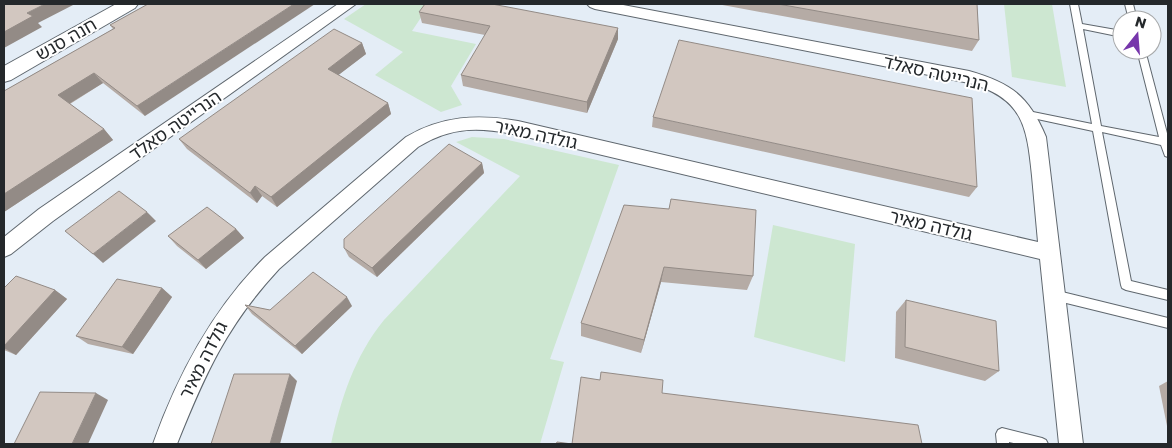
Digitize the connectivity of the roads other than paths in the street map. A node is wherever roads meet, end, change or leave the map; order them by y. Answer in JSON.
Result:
{"nodes":[{"id":1,"x":129,"y":4,"type":"edge"},
{"id":2,"x":348,"y":4,"type":"edge"},
{"id":3,"x":594,"y":4,"type":"edge"},
{"id":4,"x":1074,"y":4,"type":"edge"},
{"id":5,"x":665,"y":10,"type":"edge"},
{"id":6,"x":1078,"y":26,"type":"junction"},
{"id":7,"x":1112,"y":32,"type":"edge"},
{"id":8,"x":1144,"y":60,"type":"edge"},
{"id":9,"x":4,"y":75,"type":"edge"},
{"id":10,"x":1028,"y":114,"type":"junction"},
{"id":11,"x":1098,"y":128,"type":"junction"},
{"id":12,"x":1165,"y":142,"type":"junction"},
{"id":13,"x":1168,"y":154,"type":"edge"},
{"id":14,"x":4,"y":248,"type":"edge"},
{"id":15,"x":1050,"y":253,"type":"junction"},
{"id":16,"x":1168,"y":295,"type":"edge"},
{"id":17,"x":1054,"y":296,"type":"junction"},
{"id":18,"x":1168,"y":323,"type":"edge"},
{"id":19,"x":165,"y":444,"type":"edge"},
{"id":20,"x":1003,"y":444,"type":"edge"},
{"id":21,"x":1042,"y":444,"type":"edge"},
{"id":22,"x":1071,"y":444,"type":"edge"}],
"edges":[{"from":1,"to":9,"type":"street","name":"חנה סנש"},
{"from":2,"to":14,"type":"street","name":"הנרייטה סאלד"},
{"from":3,"to":5,"type":"street","name":"הנרייטה סאלד"},
{"from":4,"to":6,"type":"lane"},
{"from":5,"to":10,"type":"street","name":"הנרייטה סאלד"},
{"from":6,"to":7,"type":"lane"},
{"from":6,"to":11,"type":"lane"},
{"from":8,"to":12,"type":"lane"},
{"from":10,"to":11,"type":"lane"},
{"from":10,"to":15,"type":"street","name":"הנרייטה סאלד"},
{"from":11,"to":12,"type":"lane"},
{"from":11,"to":16,"type":"lane"},
{"from":12,"to":13,"type":"lane"},
{"from":15,"to":17,"type":"street","name":"הנרייטה סאלד"},
{"from":15,"to":19,"type":"street","name":"גולדה מאיר"},
{"from":17,"to":18,"type":"lane"},
{"from":17,"to":22,"type":"street","name":"הנרייטה סאלד"},
{"from":20,"to":21,"type":"lane"}]}
